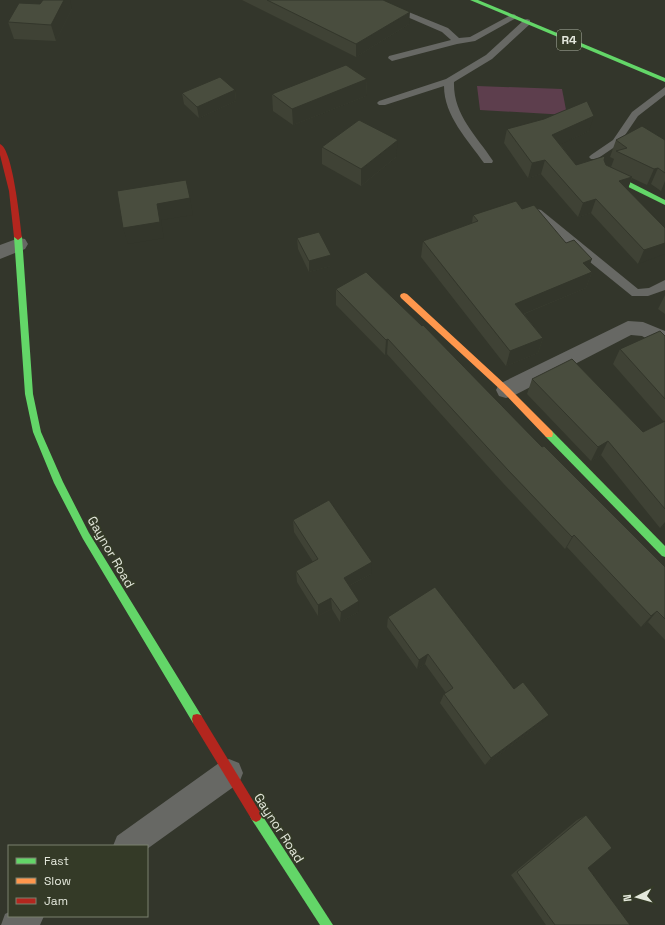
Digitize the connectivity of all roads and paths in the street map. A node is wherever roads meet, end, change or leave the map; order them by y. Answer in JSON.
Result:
{"nodes":[{"id":1,"x":372,"y":0,"type":"edge"},
{"id":2,"x":473,"y":0,"type":"edge"},
{"id":3,"x":514,"y":17,"type":"junction"},
{"id":4,"x":527,"y":22,"type":"junction"},
{"id":5,"x":457,"y":41,"type":"junction"},
{"id":6,"x":392,"y":58,"type":"dead end"},
{"id":7,"x":665,"y":80,"type":"edge"},
{"id":8,"x":449,"y":81,"type":"junction"},
{"id":9,"x":665,"y":90,"type":"edge"},
{"id":10,"x":382,"y":103,"type":"dead end"},
{"id":11,"x":0,"y":146,"type":"edge"},
{"id":12,"x":594,"y":157,"type":"dead end"},
{"id":13,"x":488,"y":161,"type":"dead end"},
{"id":14,"x":608,"y":174,"type":"edge"},
{"id":15,"x":665,"y":203,"type":"edge"},
{"id":16,"x":537,"y":213,"type":"edge"},
{"id":17,"x":19,"y":244,"type":"junction"},
{"id":18,"x":0,"y":253,"type":"edge"},
{"id":19,"x":665,"y":284,"type":"edge"},
{"id":20,"x":404,"y":296,"type":"dead end"},
{"id":21,"x":665,"y":340,"type":"edge"},
{"id":22,"x":506,"y":390,"type":"junction"},
{"id":23,"x":665,"y":553,"type":"edge"},
{"id":24,"x":229,"y":773,"type":"junction"},
{"id":25,"x":128,"y":845,"type":"edge"},
{"id":26,"x":28,"y":917,"type":"edge"},
{"id":27,"x":16,"y":925,"type":"edge"},
{"id":28,"x":327,"y":925,"type":"edge"}],
"edges":[{"from":1,"to":5,"type":"lane"},
{"from":2,"to":3,"type":"main road","number":"R4"},
{"from":3,"to":4,"type":"main road","number":"R4"},
{"from":3,"to":5,"type":"lane"},
{"from":4,"to":7,"type":"main road","number":"R4"},
{"from":4,"to":8,"type":"lane"},
{"from":5,"to":6,"type":"lane"},
{"from":8,"to":10,"type":"lane"},
{"from":8,"to":13,"type":"lane"},
{"from":9,"to":12,"type":"lane"},
{"from":11,"to":17,"type":"main road","name":"Gaynor Road"},
{"from":14,"to":15,"type":"main road"},
{"from":16,"to":19,"type":"lane"},
{"from":17,"to":18,"type":"street"},
{"from":17,"to":24,"type":"main road","name":"Gaynor Road"},
{"from":20,"to":22,"type":"main road"},
{"from":21,"to":22,"type":"street"},
{"from":22,"to":23,"type":"main road"},
{"from":24,"to":25,"type":"street"},
{"from":24,"to":28,"type":"main road","name":"Gaynor Road"},
{"from":26,"to":27,"type":"street"}]}
